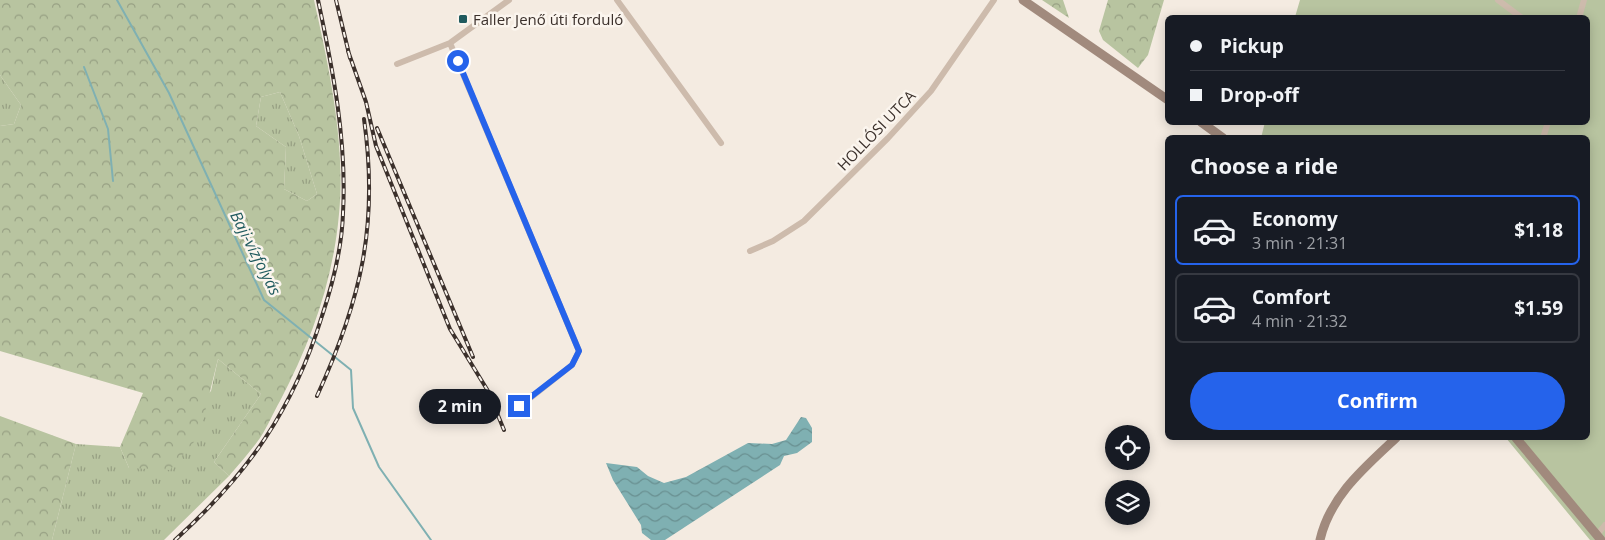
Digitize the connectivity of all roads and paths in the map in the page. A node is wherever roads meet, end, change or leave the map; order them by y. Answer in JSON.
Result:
{"nodes":[{"id":1,"x":509,"y":0,"type":"edge"},
{"id":2,"x":617,"y":0,"type":"edge"},
{"id":3,"x":994,"y":0,"type":"edge"},
{"id":4,"x":1023,"y":0,"type":"edge"},
{"id":5,"x":1498,"y":0,"type":"edge"},
{"id":6,"x":1584,"y":0,"type":"edge"},
{"id":7,"x":1518,"y":15,"type":"edge"},
{"id":8,"x":1580,"y":15,"type":"edge"},
{"id":9,"x":450,"y":43,"type":"junction"},
{"id":10,"x":397,"y":64,"type":"dead end"},
{"id":11,"x":1165,"y":98,"type":"edge"},
{"id":12,"x":1205,"y":125,"type":"edge"},
{"id":13,"x":1219,"y":135,"type":"edge"},
{"id":14,"x":720,"y":143,"type":"dead end"},
{"id":15,"x":750,"y":251,"type":"dead end"},
{"id":16,"x":519,"y":406,"type":"dead end"},
{"id":17,"x":1394,"y":440,"type":"edge"},
{"id":18,"x":1518,"y":440,"type":"edge"},
{"id":19,"x":1605,"y":525,"type":"edge"},
{"id":20,"x":1599,"y":538,"type":"edge"},
{"id":21,"x":1320,"y":540,"type":"edge"}],
"edges":[{"from":1,"to":9,"type":"street"},
{"from":2,"to":14,"type":"street"},
{"from":3,"to":15,"type":"street","name":"HOLLÓSI UTCA"},
{"from":4,"to":11,"type":"main road"},
{"from":5,"to":7,"type":"street"},
{"from":6,"to":8,"type":"street"},
{"from":9,"to":10,"type":"street"},
{"from":9,"to":16,"type":"street"},
{"from":12,"to":13,"type":"main road"},
{"from":17,"to":21,"type":"main road"},
{"from":18,"to":20,"type":"main road"},
{"from":19,"to":20,"type":"street"}]}
